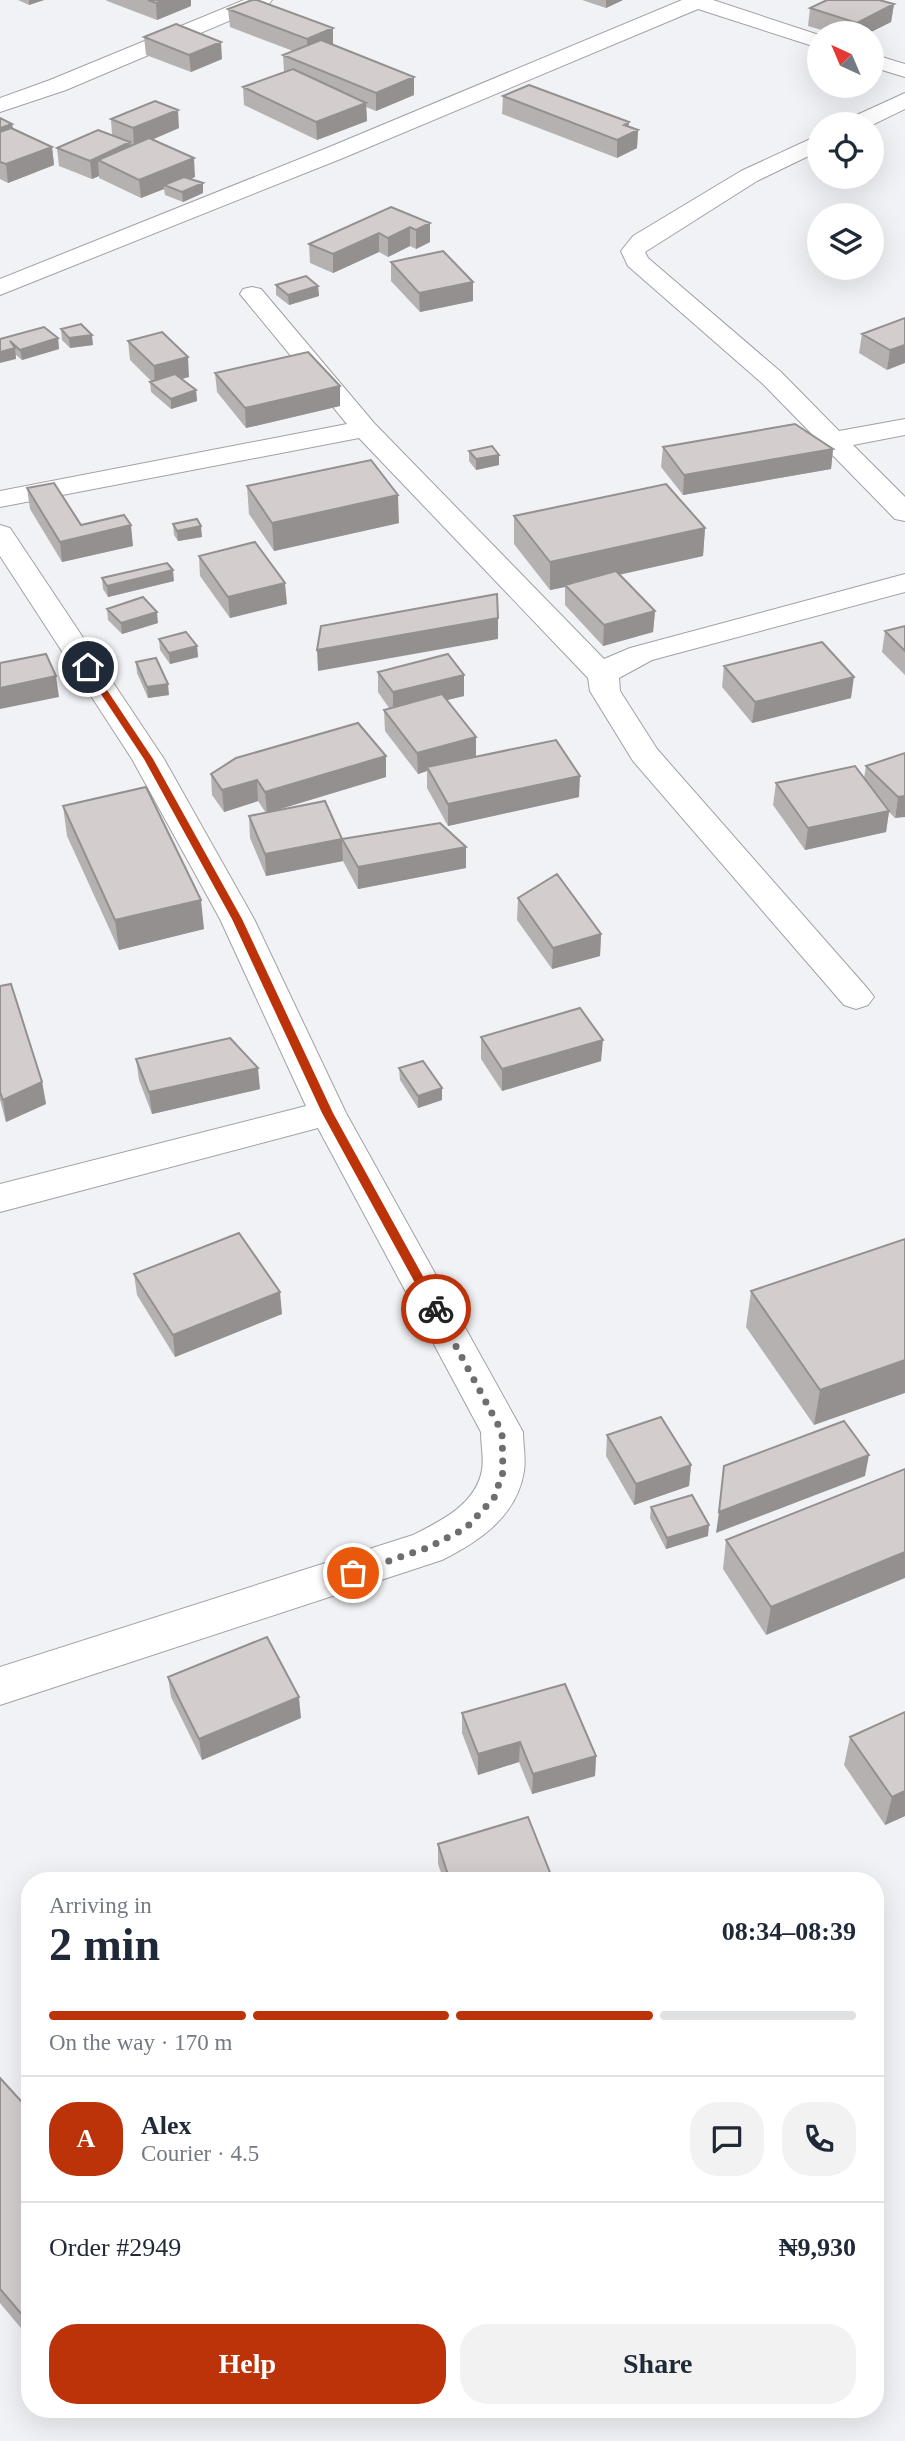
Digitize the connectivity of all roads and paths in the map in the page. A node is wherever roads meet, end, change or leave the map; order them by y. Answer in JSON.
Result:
{"nodes":[{"id":1,"x":262,"y":0,"type":"edge"},
{"id":2,"x":694,"y":1,"type":"edge"},
{"id":3,"x":807,"y":38,"type":"edge"},
{"id":4,"x":884,"y":64,"type":"edge"},
{"id":5,"x":905,"y":72,"type":"edge"},
{"id":6,"x":905,"y":100,"type":"edge"},
{"id":7,"x":0,"y":105,"type":"edge"},
{"id":8,"x":880,"y":112,"type":"edge"},
{"id":9,"x":807,"y":148,"type":"edge"},
{"id":10,"x":6,"y":279,"type":"edge"},
{"id":11,"x":252,"y":294,"type":"dead end"},
{"id":12,"x":905,"y":427,"type":"edge"},
{"id":13,"x":365,"y":429,"type":"junction"},
{"id":14,"x":833,"y":440,"type":"junction"},
{"id":15,"x":0,"y":499,"type":"edge"},
{"id":16,"x":905,"y":513,"type":"edge"},
{"id":17,"x":0,"y":534,"type":"edge"},
{"id":18,"x":905,"y":583,"type":"edge"},
{"id":19,"x":603,"y":676,"type":"junction"},
{"id":20,"x":856,"y":997,"type":"dead end"},
{"id":21,"x":328,"y":1113,"type":"junction"},
{"id":22,"x":0,"y":1198,"type":"edge"},
{"id":23,"x":0,"y":1686,"type":"edge"}],
"edges":[{"from":1,"to":7,"type":"street"},
{"from":2,"to":3,"type":"street"},
{"from":2,"to":10,"type":"street"},
{"from":4,"to":5,"type":"street"},
{"from":6,"to":8,"type":"street"},
{"from":9,"to":14,"type":"street"},
{"from":11,"to":13,"type":"street"},
{"from":12,"to":14,"type":"street"},
{"from":13,"to":15,"type":"street"},
{"from":13,"to":19,"type":"street"},
{"from":14,"to":16,"type":"street"},
{"from":17,"to":21,"type":"street"},
{"from":18,"to":19,"type":"street"},
{"from":19,"to":20,"type":"street"},
{"from":21,"to":22,"type":"street"},
{"from":21,"to":23,"type":"street"}]}
